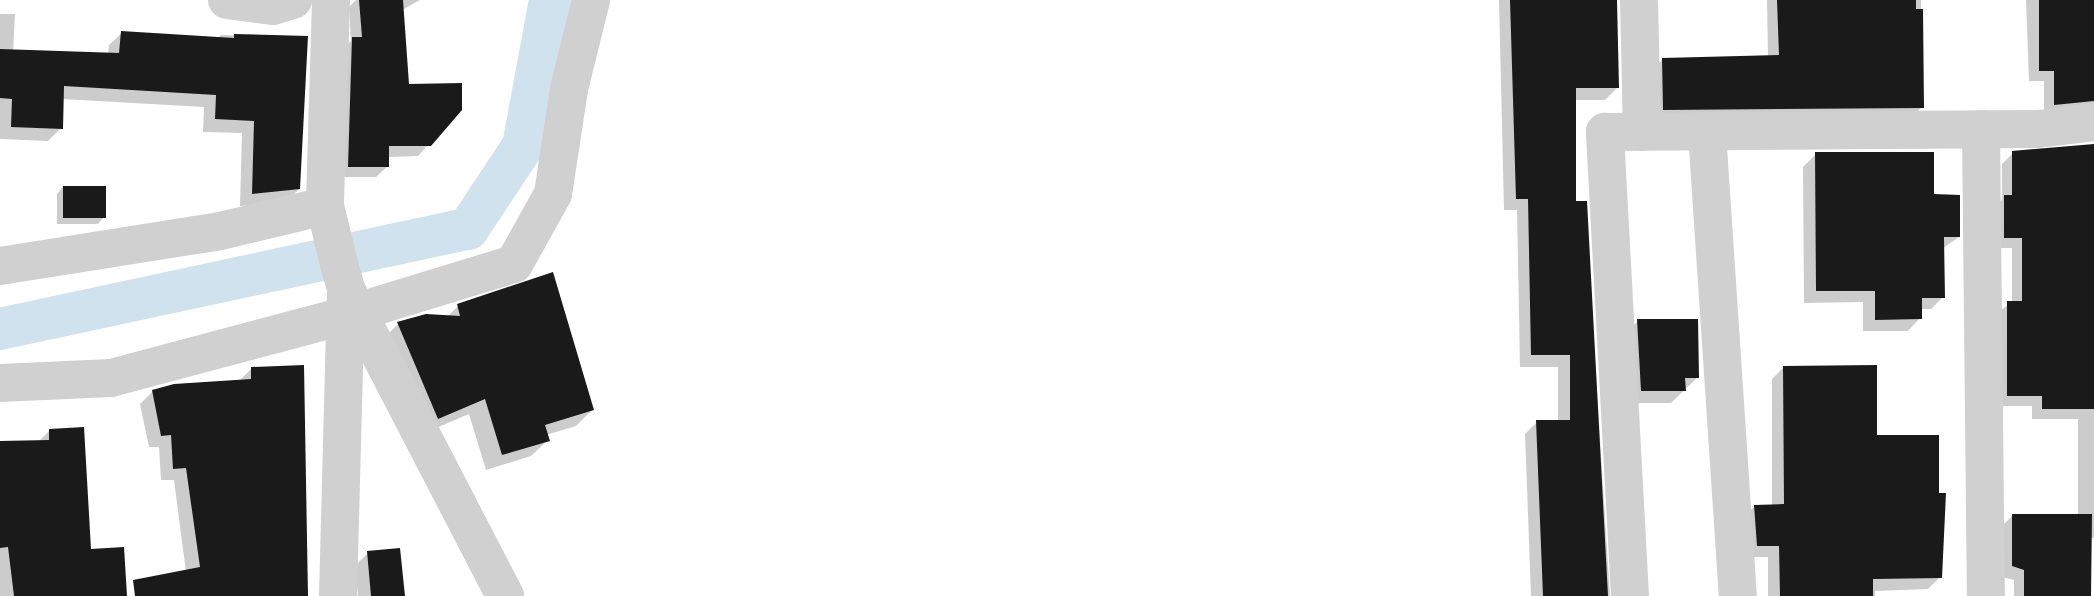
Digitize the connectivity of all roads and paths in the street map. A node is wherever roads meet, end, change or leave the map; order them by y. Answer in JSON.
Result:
{"nodes":[{"id":1,"x":227,"y":0,"type":"edge"},
{"id":2,"x":293,"y":0,"type":"edge"},
{"id":3,"x":331,"y":0,"type":"edge"},
{"id":4,"x":591,"y":0,"type":"edge"},
{"id":5,"x":1639,"y":0,"type":"edge"},
{"id":6,"x":2094,"y":122,"type":"edge"},
{"id":7,"x":1981,"y":130,"type":"junction"},
{"id":8,"x":1642,"y":132,"type":"junction"},
{"id":9,"x":1707,"y":132,"type":"junction"},
{"id":10,"x":325,"y":206,"type":"junction"},
{"id":11,"x":0,"y":266,"type":"edge"},
{"id":12,"x":348,"y":295,"type":"junction"},
{"id":13,"x":0,"y":383,"type":"edge"},
{"id":14,"x":338,"y":596,"type":"edge"},
{"id":15,"x":505,"y":596,"type":"edge"},
{"id":16,"x":1630,"y":596,"type":"edge"},
{"id":17,"x":1738,"y":596,"type":"edge"},
{"id":18,"x":1986,"y":596,"type":"edge"}],
"edges":[{"from":1,"to":2,"type":"street"},
{"from":3,"to":10,"type":"street"},
{"from":4,"to":12,"type":"street"},
{"from":5,"to":8,"type":"street"},
{"from":6,"to":7,"type":"street"},
{"from":7,"to":9,"type":"street"},
{"from":7,"to":18,"type":"street"},
{"from":8,"to":9,"type":"street"},
{"from":8,"to":16,"type":"street"},
{"from":9,"to":17,"type":"street"},
{"from":10,"to":11,"type":"street"},
{"from":10,"to":12,"type":"street"},
{"from":12,"to":13,"type":"street"},
{"from":12,"to":14,"type":"street"},
{"from":12,"to":15,"type":"street"}]}
